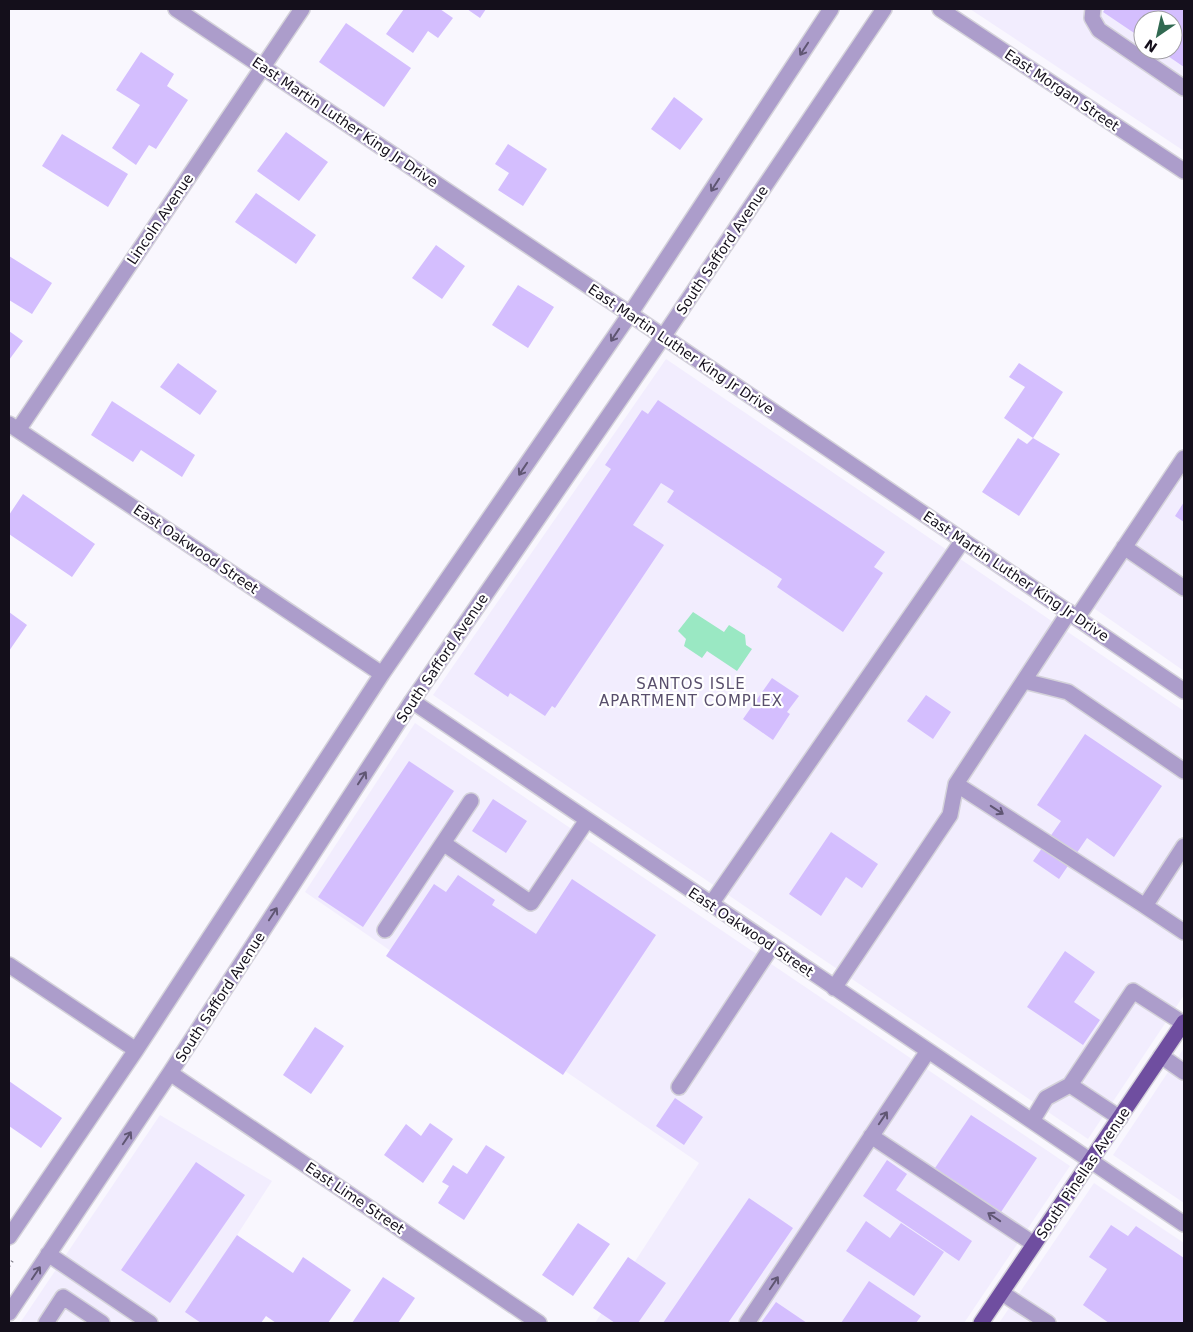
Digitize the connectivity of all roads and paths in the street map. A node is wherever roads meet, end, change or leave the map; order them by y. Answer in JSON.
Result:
{"nodes":[{"id":1,"x":176,"y":9,"type":"edge"},
{"id":2,"x":302,"y":9,"type":"edge"},
{"id":3,"x":831,"y":9,"type":"edge"},
{"id":4,"x":884,"y":9,"type":"edge"},
{"id":5,"x":940,"y":9,"type":"edge"},
{"id":6,"x":1093,"y":9,"type":"edge"},
{"id":7,"x":262,"y":67,"type":"junction"},
{"id":8,"x":1184,"y":88,"type":"edge"},
{"id":9,"x":1184,"y":171,"type":"edge"},
{"id":10,"x":630,"y":314,"type":"junction"},
{"id":11,"x":663,"y":336,"type":"junction"},
{"id":12,"x":13,"y":427,"type":"edge"},
{"id":13,"x":1184,"y":458,"type":"edge"},
{"id":14,"x":963,"y":540,"type":"junction"},
{"id":15,"x":1124,"y":547,"type":"junction"},
{"id":16,"x":1184,"y":588,"type":"edge"},
{"id":17,"x":1073,"y":615,"type":"junction"},
{"id":18,"x":382,"y":674,"type":"junction"},
{"id":19,"x":1024,"y":681,"type":"junction"},
{"id":20,"x":1184,"y":691,"type":"edge"},
{"id":21,"x":412,"y":701,"type":"junction"},
{"id":22,"x":1184,"y":771,"type":"edge"},
{"id":23,"x":956,"y":784,"type":"junction"},
{"id":24,"x":471,"y":801,"type":"dead end"},
{"id":25,"x":587,"y":820,"type":"junction"},
{"id":26,"x":443,"y":843,"type":"junction"},
{"id":27,"x":1184,"y":846,"type":"edge"},
{"id":28,"x":711,"y":904,"type":"junction"},
{"id":29,"x":1144,"y":906,"type":"junction"},
{"id":30,"x":385,"y":930,"type":"dead end"},
{"id":31,"x":1184,"y":932,"type":"edge"},
{"id":32,"x":772,"y":946,"type":"junction"},
{"id":33,"x":9,"y":965,"type":"edge"},
{"id":34,"x":834,"y":988,"type":"junction"},
{"id":35,"x":1184,"y":1023,"type":"edge"},
{"id":36,"x":136,"y":1050,"type":"junction"},
{"id":37,"x":928,"y":1051,"type":"junction"},
{"id":38,"x":1161,"y":1056,"type":"junction"},
{"id":39,"x":1184,"y":1072,"type":"edge"},
{"id":40,"x":170,"y":1073,"type":"junction"},
{"id":41,"x":1070,"y":1085,"type":"junction"},
{"id":42,"x":679,"y":1087,"type":"dead end"},
{"id":43,"x":1120,"y":1118,"type":"junction"},
{"id":44,"x":1032,"y":1121,"type":"junction"},
{"id":45,"x":871,"y":1136,"type":"junction"},
{"id":46,"x":1091,"y":1161,"type":"junction"},
{"id":47,"x":1182,"y":1217,"type":"edge"},
{"id":48,"x":9,"y":1238,"type":"edge"},
{"id":49,"x":1034,"y":1244,"type":"junction"},
{"id":50,"x":48,"y":1254,"type":"junction"},
{"id":51,"x":1002,"y":1293,"type":"junction"},
{"id":52,"x":9,"y":1313,"type":"edge"},
{"id":53,"x":46,"y":1323,"type":"edge"},
{"id":54,"x":102,"y":1323,"type":"edge"},
{"id":55,"x":150,"y":1323,"type":"edge"},
{"id":56,"x":539,"y":1323,"type":"edge"},
{"id":57,"x":747,"y":1323,"type":"edge"},
{"id":58,"x":981,"y":1323,"type":"edge"},
{"id":59,"x":1048,"y":1323,"type":"edge"}],
"edges":[{"from":1,"to":7,"type":"street","name":"East Martin Luther King Jr Drive"},
{"from":2,"to":7,"type":"street","name":"Lincoln Avenue"},
{"from":3,"to":10,"type":"street","one_way":true},
{"from":4,"to":11,"type":"street","name":"South Safford Avenue"},
{"from":5,"to":9,"type":"street","name":"East Morgan Street"},
{"from":6,"to":8,"type":"street"},
{"from":7,"to":10,"type":"street","name":"East Martin Luther King Jr Drive"},
{"from":7,"to":12,"type":"street","name":"Lincoln Avenue"},
{"from":10,"to":11,"type":"street","name":"East Martin Luther King Jr Drive"},
{"from":10,"to":18,"type":"street","one_way":true},
{"from":11,"to":14,"type":"street","name":"East Martin Luther King Jr Drive"},
{"from":11,"to":21,"type":"street","name":"South Safford Avenue"},
{"from":12,"to":18,"type":"street","name":"East Oakwood Street"},
{"from":13,"to":15,"type":"street"},
{"from":14,"to":17,"type":"street","name":"East Martin Luther King Jr Drive"},
{"from":14,"to":28,"type":"street"},
{"from":15,"to":16,"type":"street"},
{"from":15,"to":17,"type":"street"},
{"from":17,"to":19,"type":"street"},
{"from":17,"to":20,"type":"street","name":"East Martin Luther King Jr Drive"},
{"from":18,"to":36,"type":"street"},
{"from":19,"to":22,"type":"street"},
{"from":19,"to":23,"type":"street"},
{"from":21,"to":25,"type":"street","name":"East Oakwood Street"},
{"from":40,"to":21,"type":"street","name":"South Safford Avenue","one_way":true},
{"from":23,"to":29,"type":"street","one_way":true},
{"from":23,"to":34,"type":"street"},
{"from":24,"to":26,"type":"street"},
{"from":25,"to":26,"type":"street"},
{"from":25,"to":28,"type":"street","name":"East Oakwood Street"},
{"from":26,"to":30,"type":"street"},
{"from":27,"to":29,"type":"street"},
{"from":28,"to":32,"type":"street","name":"East Oakwood Street"},
{"from":29,"to":31,"type":"street"},
{"from":32,"to":34,"type":"street","name":"East Oakwood Street"},
{"from":32,"to":42,"type":"street"},
{"from":33,"to":36,"type":"street"},
{"from":34,"to":37,"type":"street","name":"East Oakwood Street"},
{"from":35,"to":38,"type":"main road","name":"South Pinellas Avenue"},
{"from":35,"to":41,"type":"street"},
{"from":36,"to":48,"type":"street"},
{"from":37,"to":44,"type":"street","name":"East Oakwood Street"},
{"from":45,"to":37,"type":"street","one_way":true},
{"from":38,"to":39,"type":"street"},
{"from":38,"to":43,"type":"main road","name":"South Pinellas Avenue"},
{"from":50,"to":40,"type":"street","name":"South Safford Avenue","one_way":true},
{"from":40,"to":56,"type":"street","name":"East Lime Street"},
{"from":41,"to":43,"type":"street"},
{"from":41,"to":44,"type":"street"},
{"from":43,"to":46,"type":"main road","name":"South Pinellas Avenue"},
{"from":44,"to":46,"type":"street","name":"East Oakwood Street"},
{"from":49,"to":45,"type":"street","one_way":true},
{"from":57,"to":45,"type":"street","one_way":true},
{"from":46,"to":47,"type":"street","name":"East Oakwood Street"},
{"from":46,"to":49,"type":"main road","name":"South Pinellas Avenue"},
{"from":49,"to":51,"type":"main road","name":"South Pinellas Avenue"},
{"from":52,"to":50,"type":"street","name":"South Safford Avenue","one_way":true},
{"from":50,"to":55,"type":"street"},
{"from":51,"to":58,"type":"main road","name":"South Pinellas Avenue"},
{"from":51,"to":59,"type":"street"},
{"from":53,"to":54,"type":"street"}]}
